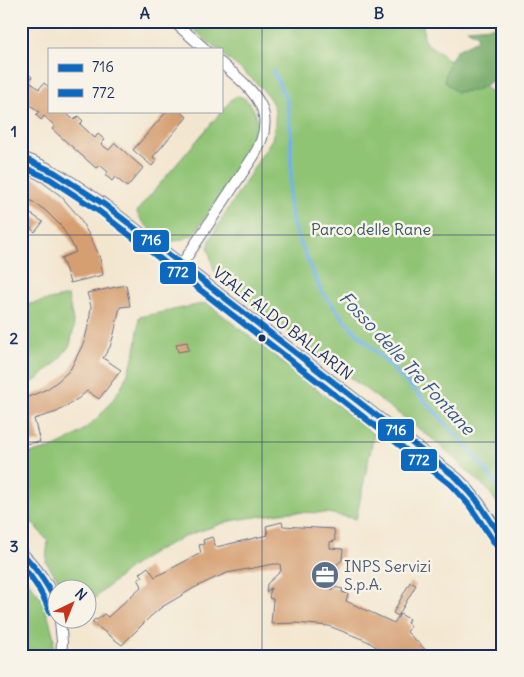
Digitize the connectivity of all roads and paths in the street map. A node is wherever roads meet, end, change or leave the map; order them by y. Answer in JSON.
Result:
{"nodes":[{"id":1,"x":173,"y":21,"type":"edge"},
{"id":2,"x":204,"y":48,"type":"edge"},
{"id":3,"x":222,"y":64,"type":"edge"},
{"id":4,"x":21,"y":157,"type":"edge"},
{"id":5,"x":182,"y":264,"type":"junction"},
{"id":6,"x":503,"y":540,"type":"edge"},
{"id":7,"x":21,"y":552,"type":"edge"},
{"id":8,"x":48,"y":586,"type":"edge"},
{"id":9,"x":61,"y":630,"type":"edge"},
{"id":10,"x":61,"y":656,"type":"edge"}],
"edges":[{"from":1,"to":2,"type":"street"},
{"from":3,"to":5,"type":"street"},
{"from":4,"to":5,"type":"street","name":"VIALE ALDO BALLARIN"},
{"from":5,"to":6,"type":"street","name":"VIALE ALDO BALLARIN"},
{"from":7,"to":8,"type":"street"},
{"from":9,"to":10,"type":"street"}]}
